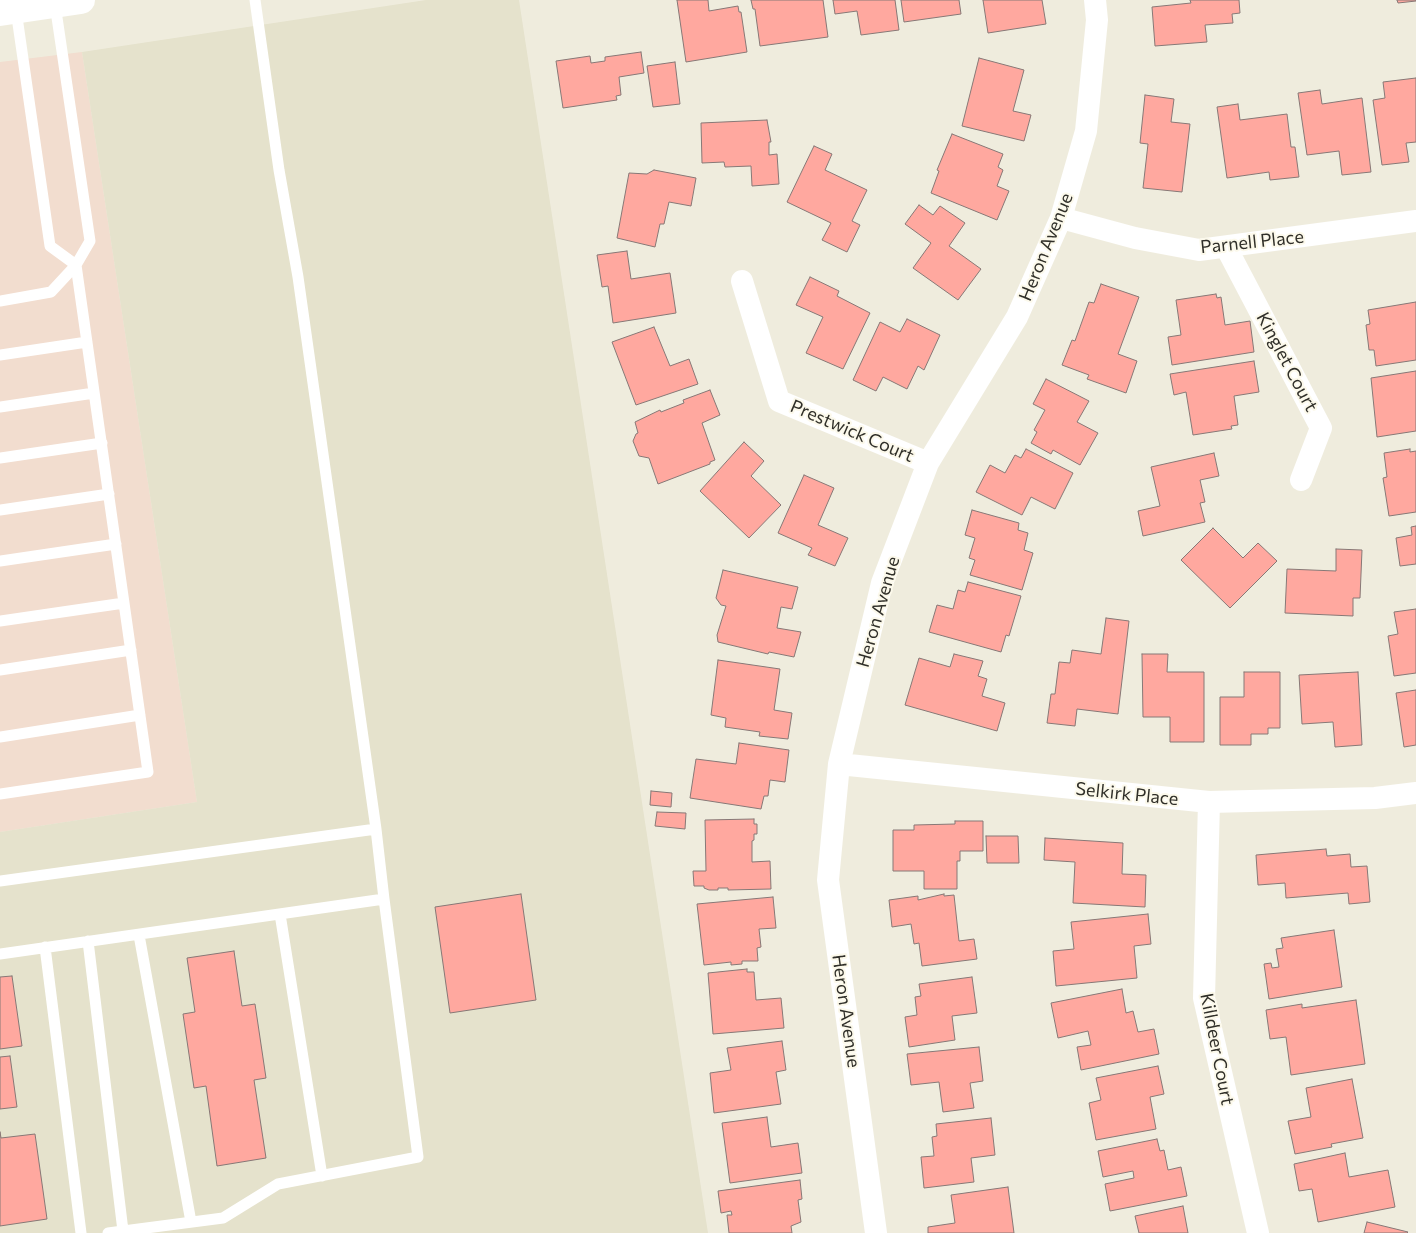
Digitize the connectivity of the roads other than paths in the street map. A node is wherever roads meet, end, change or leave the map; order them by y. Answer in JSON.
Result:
{"nodes":[{"id":1,"x":255,"y":0,"type":"edge"},
{"id":2,"x":1095,"y":0,"type":"edge"},
{"id":3,"x":68,"y":2,"type":"edge"},
{"id":4,"x":8,"y":11,"type":"edge"},
{"id":5,"x":1061,"y":218,"type":"junction"},
{"id":6,"x":1416,"y":221,"type":"edge"},
{"id":7,"x":1226,"y":247,"type":"junction"},
{"id":8,"x":76,"y":265,"type":"junction"},
{"id":9,"x":742,"y":281,"type":"dead end"},
{"id":10,"x":0,"y":301,"type":"edge"},
{"id":11,"x":87,"y":342,"type":"junction"},
{"id":12,"x":0,"y":355,"type":"edge"},
{"id":13,"x":94,"y":393,"type":"junction"},
{"id":14,"x":0,"y":407,"type":"edge"},
{"id":15,"x":102,"y":443,"type":"junction"},
{"id":16,"x":0,"y":458,"type":"edge"},
{"id":17,"x":928,"y":463,"type":"junction"},
{"id":18,"x":1301,"y":480,"type":"dead end"},
{"id":19,"x":109,"y":494,"type":"junction"},
{"id":20,"x":0,"y":510,"type":"edge"},
{"id":21,"x":116,"y":544,"type":"junction"},
{"id":22,"x":0,"y":561,"type":"edge"},
{"id":23,"x":124,"y":603,"type":"junction"},
{"id":24,"x":0,"y":621,"type":"edge"},
{"id":25,"x":131,"y":650,"type":"junction"},
{"id":26,"x":0,"y":670,"type":"edge"},
{"id":27,"x":140,"y":715,"type":"junction"},
{"id":28,"x":0,"y":737,"type":"edge"},
{"id":29,"x":839,"y":764,"type":"junction"},
{"id":30,"x":1416,"y":793,"type":"edge"},
{"id":31,"x":0,"y":794,"type":"edge"},
{"id":32,"x":1209,"y":802,"type":"junction"},
{"id":33,"x":376,"y":829,"type":"junction"},
{"id":34,"x":0,"y":881,"type":"edge"},
{"id":35,"x":384,"y":899,"type":"junction"},
{"id":36,"x":280,"y":914,"type":"junction"},
{"id":37,"x":139,"y":935,"type":"junction"},
{"id":38,"x":88,"y":942,"type":"junction"},
{"id":39,"x":45,"y":948,"type":"junction"},
{"id":40,"x":0,"y":954,"type":"edge"},
{"id":41,"x":322,"y":1176,"type":"junction"},
{"id":42,"x":191,"y":1222,"type":"junction"},
{"id":43,"x":124,"y":1231,"type":"junction"},
{"id":44,"x":81,"y":1233,"type":"edge"},
{"id":45,"x":108,"y":1233,"type":"edge"},
{"id":46,"x":876,"y":1233,"type":"edge"},
{"id":47,"x":1258,"y":1233,"type":"edge"}],
"edges":[{"from":1,"to":33,"type":"lane"},
{"from":2,"to":5,"type":"street","name":"Heron Avenue"},
{"from":3,"to":4,"type":"main road"},
{"from":3,"to":8,"type":"lane"},
{"from":4,"to":8,"type":"lane"},
{"from":5,"to":7,"type":"street","name":"Parnell Place"},
{"from":5,"to":17,"type":"street","name":"Heron Avenue"},
{"from":6,"to":7,"type":"street","name":"Parnell Place"},
{"from":7,"to":18,"type":"street","name":"Kinglet Court"},
{"from":8,"to":10,"type":"lane"},
{"from":8,"to":11,"type":"lane"},
{"from":9,"to":17,"type":"street","name":"Prestwick Court"},
{"from":11,"to":12,"type":"lane"},
{"from":11,"to":13,"type":"lane"},
{"from":13,"to":14,"type":"lane"},
{"from":13,"to":15,"type":"lane"},
{"from":15,"to":16,"type":"lane"},
{"from":15,"to":19,"type":"lane"},
{"from":17,"to":29,"type":"street","name":"Heron Avenue"},
{"from":19,"to":20,"type":"lane"},
{"from":19,"to":21,"type":"lane"},
{"from":21,"to":22,"type":"lane"},
{"from":21,"to":23,"type":"lane"},
{"from":23,"to":24,"type":"lane"},
{"from":23,"to":25,"type":"lane"},
{"from":25,"to":26,"type":"lane"},
{"from":25,"to":27,"type":"lane"},
{"from":27,"to":28,"type":"lane"},
{"from":27,"to":31,"type":"lane"},
{"from":29,"to":32,"type":"street","name":"Selkirk Place"},
{"from":29,"to":46,"type":"street","name":"Heron Avenue"},
{"from":30,"to":32,"type":"street","name":"Selkirk Place"},
{"from":32,"to":47,"type":"street","name":"Killdeer Court"},
{"from":33,"to":34,"type":"lane"},
{"from":33,"to":35,"type":"lane"},
{"from":35,"to":36,"type":"lane"},
{"from":35,"to":41,"type":"lane"},
{"from":36,"to":37,"type":"lane"},
{"from":36,"to":41,"type":"lane"},
{"from":37,"to":38,"type":"lane"},
{"from":37,"to":42,"type":"lane"},
{"from":38,"to":39,"type":"lane"},
{"from":38,"to":43,"type":"lane"},
{"from":39,"to":40,"type":"lane"},
{"from":39,"to":44,"type":"lane"},
{"from":41,"to":42,"type":"lane"},
{"from":42,"to":43,"type":"lane"},
{"from":43,"to":45,"type":"lane"}]}
